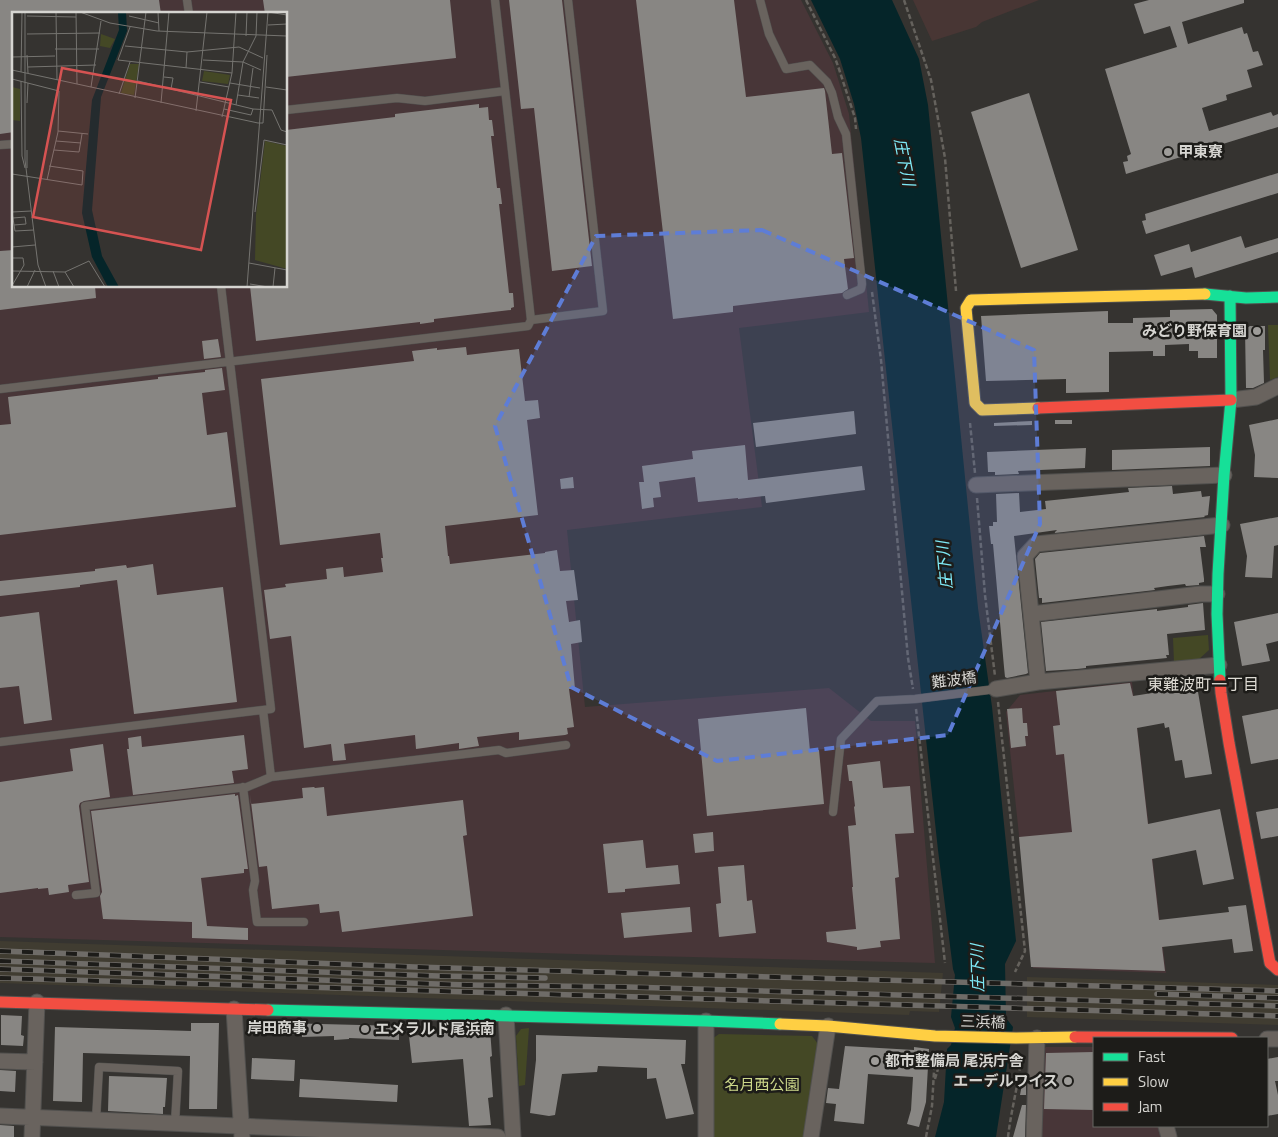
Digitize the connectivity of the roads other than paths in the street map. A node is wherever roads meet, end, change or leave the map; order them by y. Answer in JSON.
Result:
{"nodes":[{"id":1,"x":495,"y":0,"type":"edge"},
{"id":2,"x":568,"y":0,"type":"edge"},
{"id":3,"x":760,"y":0,"type":"edge"},
{"id":4,"x":505,"y":91,"type":"junction"},
{"id":5,"x":288,"y":110,"type":"edge"},
{"id":6,"x":221,"y":288,"type":"edge"},
{"id":7,"x":847,"y":295,"type":"dead end"},
{"id":8,"x":1230,"y":296,"type":"junction"},
{"id":9,"x":1278,"y":297,"type":"edge"},
{"id":10,"x":531,"y":320,"type":"junction"},
{"id":11,"x":230,"y":362,"type":"junction"},
{"id":12,"x":1278,"y":386,"type":"edge"},
{"id":13,"x":0,"y":389,"type":"edge"},
{"id":14,"x":1231,"y":400,"type":"junction"},
{"id":15,"x":1224,"y":475,"type":"junction"},
{"id":16,"x":976,"y":485,"type":"dead end"},
{"id":17,"x":1222,"y":525,"type":"junction"},
{"id":18,"x":1217,"y":594,"type":"junction"},
{"id":19,"x":1032,"y":614,"type":"junction"},
{"id":20,"x":1219,"y":665,"type":"junction"},
{"id":21,"x":1038,"y":682,"type":"junction"},
{"id":22,"x":996,"y":689,"type":"joint"},
{"id":23,"x":263,"y":710,"type":"junction"},
{"id":24,"x":0,"y":742,"type":"edge"},
{"id":25,"x":566,"y":746,"type":"dead end"},
{"id":26,"x":271,"y":776,"type":"junction"},
{"id":27,"x":243,"y":787,"type":"junction"},
{"id":28,"x":833,"y":812,"type":"dead end"},
{"id":29,"x":76,"y":895,"type":"dead end"},
{"id":30,"x":304,"y":922,"type":"dead end"},
{"id":31,"x":1278,"y":970,"type":"edge"},
{"id":32,"x":0,"y":1002,"type":"edge"},
{"id":33,"x":37,"y":1002,"type":"junction"},
{"id":34,"x":234,"y":1009,"type":"junction"},
{"id":35,"x":506,"y":1016,"type":"junction"},
{"id":36,"x":706,"y":1021,"type":"junction"},
{"id":37,"x":828,"y":1026,"type":"junction"},
{"id":38,"x":1037,"y":1038,"type":"junction"},
{"id":39,"x":1093,"y":1038,"type":"edge"},
{"id":40,"x":0,"y":1062,"type":"edge"},
{"id":41,"x":35,"y":1062,"type":"junction"},
{"id":42,"x":0,"y":1116,"type":"edge"},
{"id":43,"x":32,"y":1117,"type":"junction"},
{"id":44,"x":96,"y":1120,"type":"junction"},
{"id":45,"x":175,"y":1123,"type":"junction"},
{"id":46,"x":155,"y":1130,"type":"edge"},
{"id":47,"x":241,"y":1132,"type":"edge"},
{"id":48,"x":450,"y":1136,"type":"edge"},
{"id":49,"x":32,"y":1137,"type":"edge"},
{"id":50,"x":498,"y":1137,"type":"edge"},
{"id":51,"x":514,"y":1137,"type":"edge"},
{"id":52,"x":706,"y":1137,"type":"edge"},
{"id":53,"x":811,"y":1137,"type":"edge"},
{"id":54,"x":1034,"y":1137,"type":"edge"}],
"edges":[{"from":1,"to":4,"type":"lane"},
{"from":2,"to":10,"type":"lane"},
{"from":3,"to":7,"type":"lane"},
{"from":4,"to":5,"type":"lane"},
{"from":4,"to":10,"type":"lane"},
{"from":6,"to":11,"type":"lane"},
{"from":8,"to":9,"type":"street"},
{"from":8,"to":14,"type":"street"},
{"from":8,"to":14,"type":"street"},
{"from":10,"to":11,"type":"lane"},
{"from":11,"to":13,"type":"lane"},
{"from":11,"to":23,"type":"lane"},
{"from":12,"to":14,"type":"street"},
{"from":14,"to":15,"type":"street"},
{"from":15,"to":16,"type":"street"},
{"from":15,"to":17,"type":"street"},
{"from":17,"to":18,"type":"street"},
{"from":17,"to":19,"type":"street"},
{"from":18,"to":19,"type":"street"},
{"from":18,"to":20,"type":"street"},
{"from":19,"to":21,"type":"street"},
{"from":20,"to":21,"type":"street"},
{"from":20,"to":31,"type":"street"},
{"from":21,"to":22,"type":"street"},
{"from":22,"to":28,"type":"lane","name":"難波橋"},
{"from":23,"to":24,"type":"lane"},
{"from":23,"to":26,"type":"lane"},
{"from":25,"to":26,"type":"lane"},
{"from":26,"to":27,"type":"lane"},
{"from":27,"to":29,"type":"lane"},
{"from":27,"to":30,"type":"lane"},
{"from":32,"to":33,"type":"street","name":"三浜橋"},
{"from":33,"to":34,"type":"street","name":"三浜橋"},
{"from":33,"to":41,"type":"street"},
{"from":34,"to":35,"type":"street","name":"三浜橋"},
{"from":34,"to":47,"type":"street"},
{"from":35,"to":36,"type":"street","name":"三浜橋"},
{"from":35,"to":51,"type":"street"},
{"from":36,"to":37,"type":"street","name":"三浜橋"},
{"from":36,"to":52,"type":"street"},
{"from":37,"to":38,"type":"street","name":"三浜橋"},
{"from":37,"to":53,"type":"street"},
{"from":38,"to":39,"type":"street","name":"三浜橋"},
{"from":38,"to":54,"type":"street"},
{"from":40,"to":41,"type":"street"},
{"from":41,"to":43,"type":"street"},
{"from":42,"to":43,"type":"street"},
{"from":43,"to":44,"type":"street"},
{"from":43,"to":49,"type":"street"},
{"from":44,"to":45,"type":"lane"},
{"from":44,"to":46,"type":"street"},
{"from":45,"to":46,"type":"street"},
{"from":45,"to":47,"type":"street"},
{"from":47,"to":48,"type":"street"},
{"from":48,"to":50,"type":"street"}]}
